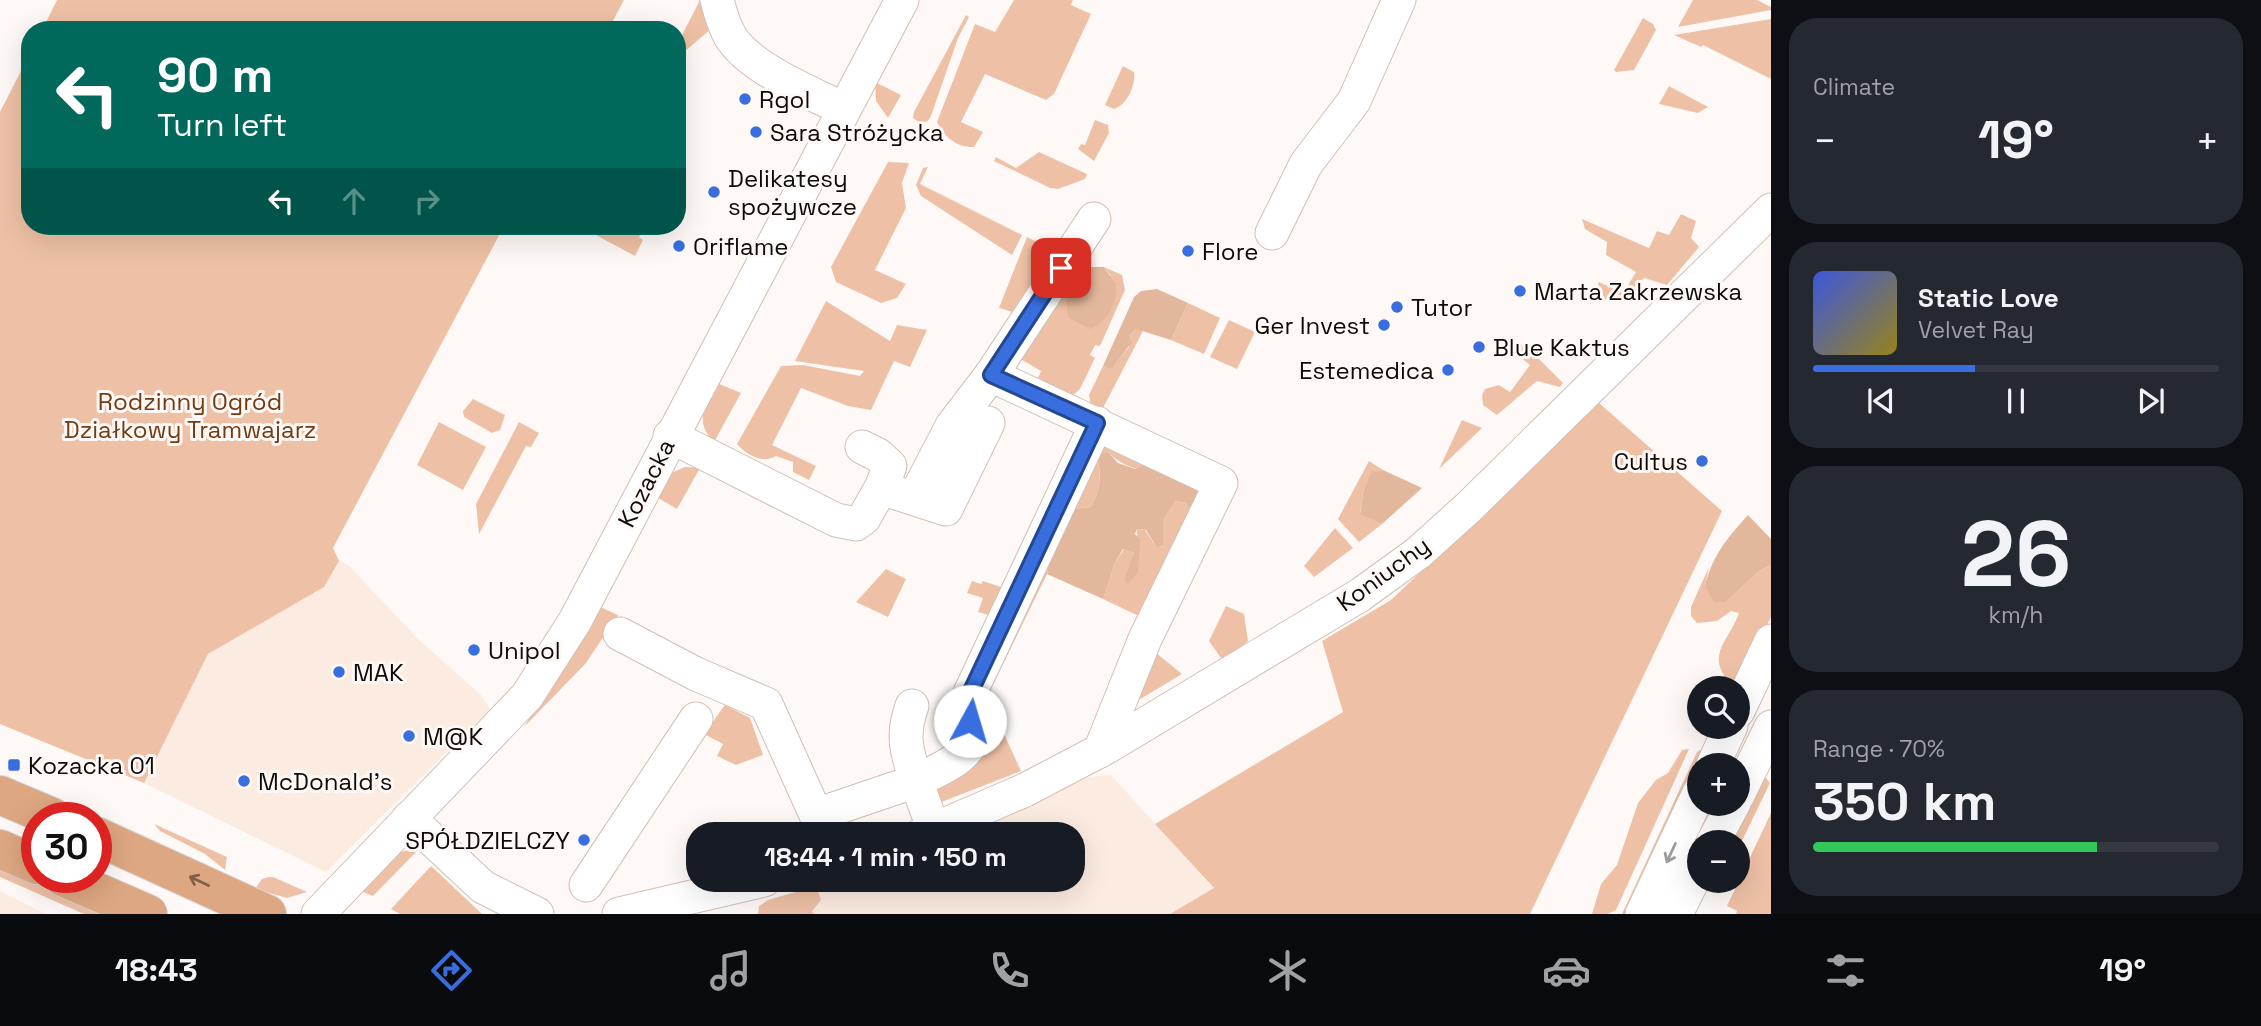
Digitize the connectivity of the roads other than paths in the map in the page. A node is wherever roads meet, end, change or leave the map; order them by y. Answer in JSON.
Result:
{"nodes":[{"id":1,"x":717,"y":0,"type":"edge"},
{"id":2,"x":902,"y":0,"type":"edge"},
{"id":3,"x":1399,"y":0,"type":"edge"},
{"id":4,"x":844,"y":109,"type":"junction"},
{"id":5,"x":1771,"y":210,"type":"edge"},
{"id":6,"x":1094,"y":219,"type":"dead end"},
{"id":7,"x":1272,"y":233,"type":"dead end"},
{"id":8,"x":991,"y":375,"type":"junction"},
{"id":9,"x":988,"y":423,"type":"dead end"},
{"id":10,"x":1097,"y":423,"type":"junction"},
{"id":11,"x":670,"y":436,"type":"junction"},
{"id":12,"x":862,"y":447,"type":"dead end"},
{"id":13,"x":881,"y":488,"type":"junction"},
{"id":14,"x":915,"y":497,"type":"junction"},
{"id":15,"x":620,"y":634,"type":"dead end"},
{"id":16,"x":1768,"y":656,"type":"edge"},
{"id":17,"x":1750,"y":689,"type":"edge"},
{"id":18,"x":912,"y":706,"type":"dead end"},
{"id":19,"x":696,"y":719,"type":"dead end"},
{"id":20,"x":1771,"y":727,"type":"edge"},
{"id":21,"x":1100,"y":751,"type":"junction"},
{"id":22,"x":1750,"y":770,"type":"edge"},
{"id":23,"x":916,"y":781,"type":"junction"},
{"id":24,"x":0,"y":795,"type":"edge"},
{"id":25,"x":21,"y":804,"type":"edge"},
{"id":26,"x":1688,"y":816,"type":"edge"},
{"id":27,"x":409,"y":818,"type":"junction"},
{"id":28,"x":820,"y":822,"type":"edge"},
{"id":29,"x":827,"y":822,"type":"edge"},
{"id":30,"x":925,"y":822,"type":"edge"},
{"id":31,"x":953,"y":822,"type":"edge"},
{"id":32,"x":112,"y":843,"type":"edge"},
{"id":33,"x":0,"y":849,"type":"edge"},
{"id":34,"x":21,"y":858,"type":"edge"},
{"id":35,"x":586,"y":885,"type":"dead end"},
{"id":36,"x":713,"y":892,"type":"edge"},
{"id":37,"x":1687,"y":892,"type":"edge"},
{"id":38,"x":100,"y":893,"type":"edge"},
{"id":39,"x":148,"y":914,"type":"edge"},
{"id":40,"x":267,"y":914,"type":"edge"},
{"id":41,"x":318,"y":914,"type":"edge"},
{"id":42,"x":537,"y":914,"type":"edge"},
{"id":43,"x":619,"y":914,"type":"edge"},
{"id":44,"x":1642,"y":914,"type":"edge"},
{"id":45,"x":1676,"y":914,"type":"edge"}],
"edges":[{"from":1,"to":4,"type":"street"},
{"from":2,"to":4,"type":"street","name":"Kozacka"},
{"from":3,"to":7,"type":"street"},
{"from":4,"to":11,"type":"street","name":"Kozacka"},
{"from":5,"to":21,"type":"street","name":"Koniuchy"},
{"from":6,"to":8,"type":"street"},
{"from":8,"to":10,"type":"street"},
{"from":8,"to":14,"type":"street"},
{"from":9,"to":14,"type":"street"},
{"from":10,"to":21,"type":"street"},
{"from":10,"to":23,"type":"street"},
{"from":11,"to":13,"type":"street"},
{"from":11,"to":27,"type":"street","name":"Kozacka"},
{"from":12,"to":13,"type":"street"},
{"from":13,"to":14,"type":"street"},
{"from":15,"to":28,"type":"street"},
{"from":16,"to":17,"type":"street"},
{"from":18,"to":23,"type":"street"},
{"from":19,"to":35,"type":"street"},
{"from":20,"to":22,"type":"street"},
{"from":21,"to":31,"type":"street","name":"Koniuchy"},
{"from":23,"to":29,"type":"street"},
{"from":23,"to":30,"type":"street"},
{"from":24,"to":25,"type":"main road"},
{"from":26,"to":44,"type":"street","one_way":true},
{"from":27,"to":41,"type":"street","name":"Kozacka"},
{"from":27,"to":42,"type":"street"},
{"from":40,"to":32,"type":"main road","one_way":true},
{"from":33,"to":34,"type":"main road"},
{"from":36,"to":43,"type":"street"},
{"from":37,"to":45,"type":"street"},
{"from":38,"to":39,"type":"main road"}]}
